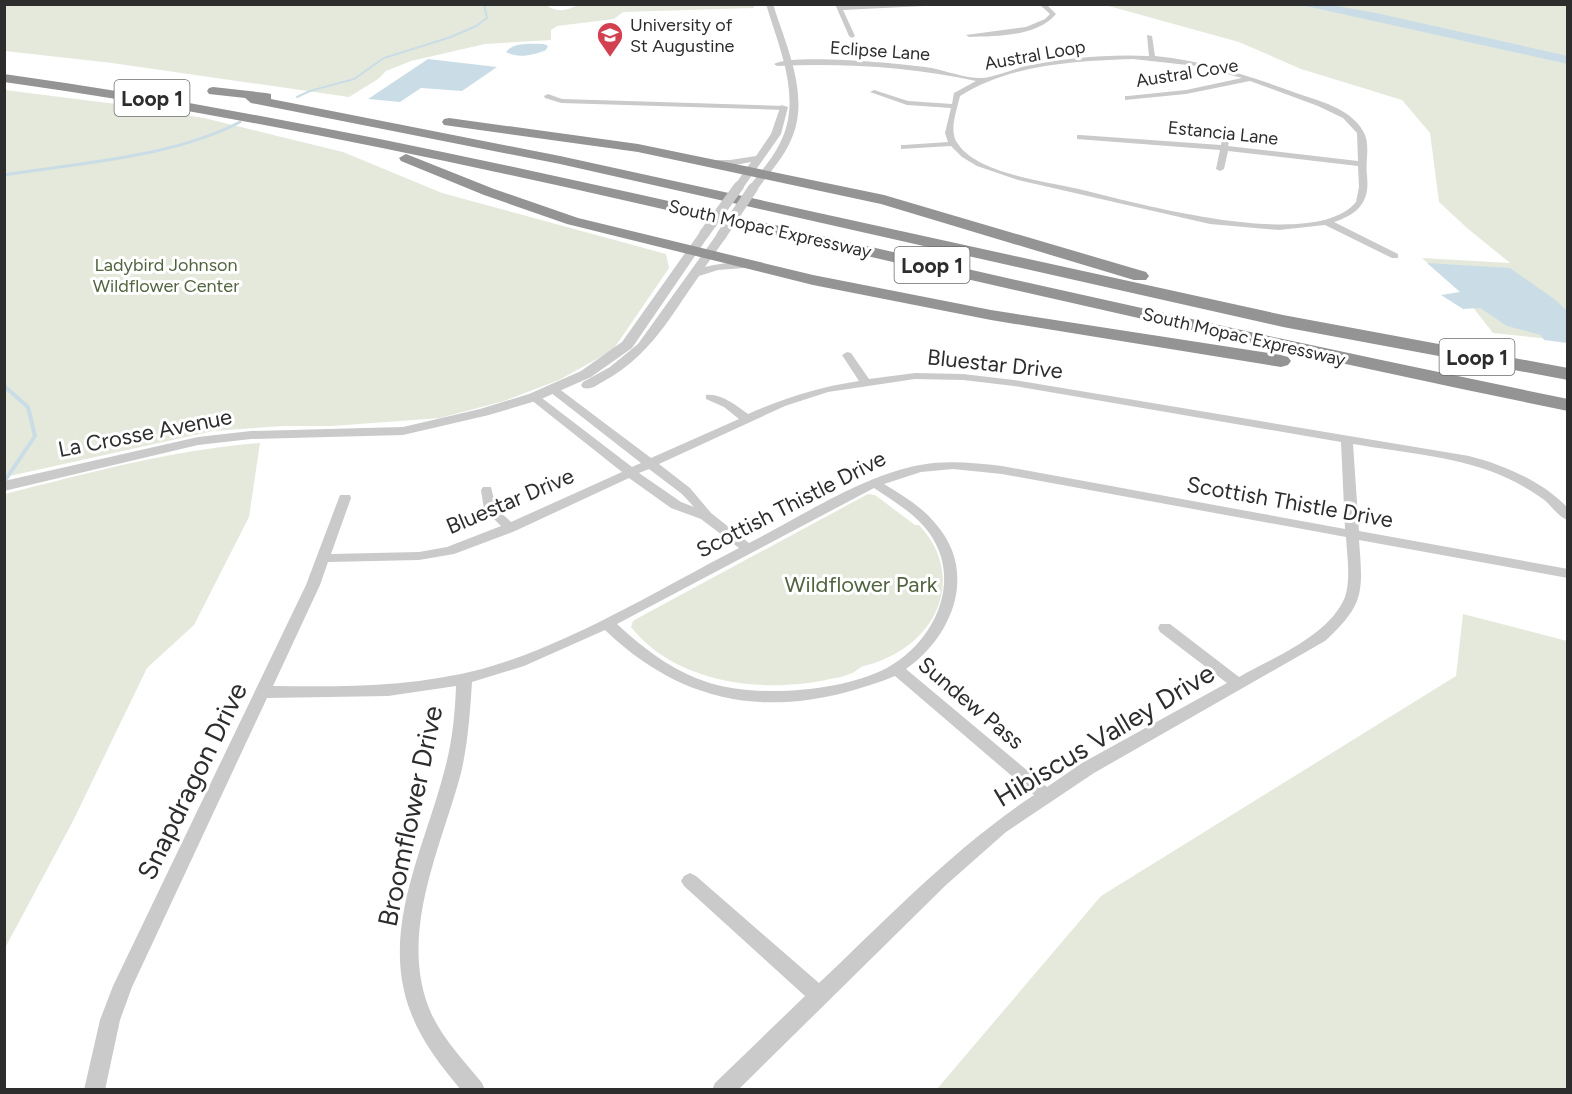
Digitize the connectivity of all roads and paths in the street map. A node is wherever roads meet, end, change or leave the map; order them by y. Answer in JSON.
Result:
{"nodes":[{"id":1,"x":761,"y":4,"type":"edge"},
{"id":2,"x":769,"y":4,"type":"edge"},
{"id":3,"x":1042,"y":4,"type":"edge"},
{"id":4,"x":839,"y":6,"type":"edge"},
{"id":5,"x":921,"y":6,"type":"edge"},
{"id":6,"x":852,"y":36,"type":"dead end"},
{"id":7,"x":969,"y":36,"type":"dead end"},
{"id":8,"x":1149,"y":36,"type":"dead end"},
{"id":9,"x":771,"y":40,"type":"dead end"},
{"id":10,"x":1152,"y":57,"type":"junction"},
{"id":11,"x":780,"y":62,"type":"junction"},
{"id":12,"x":780,"y":74,"type":"dead end"},
{"id":13,"x":4,"y":78,"type":"edge"},
{"id":14,"x":1252,"y":78,"type":"junction"},
{"id":15,"x":980,"y":80,"type":"junction"},
{"id":16,"x":782,"y":84,"type":"dead end"},
{"id":17,"x":874,"y":92,"type":"dead end"},
{"id":18,"x":548,"y":96,"type":"dead end"},
{"id":19,"x":1128,"y":98,"type":"dead end"},
{"id":20,"x":953,"y":106,"type":"junction"},
{"id":21,"x":784,"y":108,"type":"junction"},
{"id":22,"x":298,"y":125,"type":"junction"},
{"id":23,"x":1227,"y":134,"type":"dead end"},
{"id":24,"x":1080,"y":136,"type":"dead end"},
{"id":25,"x":953,"y":144,"type":"junction"},
{"id":26,"x":904,"y":147,"type":"dead end"},
{"id":27,"x":1224,"y":148,"type":"junction"},
{"id":28,"x":1362,"y":164,"type":"junction"},
{"id":29,"x":1220,"y":169,"type":"dead end"},
{"id":30,"x":756,"y":173,"type":"junction"},
{"id":31,"x":1325,"y":221,"type":"junction"},
{"id":32,"x":700,"y":252,"type":"junction"},
{"id":33,"x":1395,"y":256,"type":"dead end"},
{"id":34,"x":753,"y":265,"type":"junction"},
{"id":35,"x":695,"y":273,"type":"junction"},
{"id":36,"x":1386,"y":340,"type":"junction"},
{"id":37,"x":847,"y":355,"type":"dead end"},
{"id":38,"x":1568,"y":374,"type":"edge"},
{"id":39,"x":865,"y":382,"type":"junction"},
{"id":40,"x":558,"y":394,"type":"junction"},
{"id":41,"x":710,"y":397,"type":"dead end"},
{"id":42,"x":539,"y":401,"type":"junction"},
{"id":43,"x":1568,"y":405,"type":"edge"},
{"id":44,"x":747,"y":419,"type":"junction"},
{"id":45,"x":1347,"y":439,"type":"junction"},
{"id":46,"x":650,"y":463,"type":"junction"},
{"id":47,"x":630,"y":472,"type":"junction"},
{"id":48,"x":874,"y":483,"type":"junction"},
{"id":49,"x":12,"y":484,"type":"edge"},
{"id":50,"x":486,"y":490,"type":"dead end"},
{"id":51,"x":345,"y":498,"type":"dead end"},
{"id":52,"x":1566,"y":513,"type":"edge"},
{"id":53,"x":706,"y":516,"type":"junction"},
{"id":54,"x":510,"y":528,"type":"junction"},
{"id":55,"x":1352,"y":534,"type":"junction"},
{"id":56,"x":747,"y":548,"type":"junction"},
{"id":57,"x":325,"y":558,"type":"junction"},
{"id":58,"x":1568,"y":574,"type":"edge"},
{"id":59,"x":608,"y":623,"type":"junction"},
{"id":60,"x":1165,"y":628,"type":"dead end"},
{"id":61,"x":896,"y":669,"type":"junction"},
{"id":62,"x":464,"y":679,"type":"junction"},
{"id":63,"x":1238,"y":684,"type":"junction"},
{"id":64,"x":263,"y":692,"type":"junction"},
{"id":65,"x":1045,"y":795,"type":"junction"},
{"id":66,"x":690,"y":881,"type":"dead end"},
{"id":67,"x":819,"y":996,"type":"junction"},
{"id":68,"x":94,"y":1089,"type":"edge"},
{"id":69,"x":475,"y":1089,"type":"edge"},
{"id":70,"x":722,"y":1089,"type":"edge"}],
"edges":[{"from":1,"to":9,"type":"street"},
{"from":2,"to":11,"type":"street","name":"La Crosse Avenue"},
{"from":3,"to":7,"type":"street"},
{"from":4,"to":5,"type":"street"},
{"from":4,"to":6,"type":"street"},
{"from":8,"to":10,"type":"street"},
{"from":10,"to":14,"type":"street","name":"Austral Loop"},
{"from":10,"to":15,"type":"street","name":"Austral Loop"},
{"from":11,"to":12,"type":"street","name":"La Crosse Avenue"},
{"from":11,"to":15,"type":"street","name":"Eclipse Lane"},
{"from":11,"to":30,"type":"street","name":"La Crosse Avenue"},
{"from":13,"to":22,"type":"highway","name":"South Mopac Expressway","number":"Loop 1"},
{"from":14,"to":19,"type":"street","name":"Austral Cove"},
{"from":14,"to":28,"type":"street","name":"Austral Loop"},
{"from":15,"to":20,"type":"street","name":"Austral Loop"},
{"from":16,"to":21,"type":"street","name":"La Crosse Avenue"},
{"from":17,"to":20,"type":"street"},
{"from":18,"to":21,"type":"street"},
{"from":20,"to":25,"type":"street"},
{"from":21,"to":30,"type":"street","name":"La Crosse Avenue"},
{"from":22,"to":32,"type":"highway"},
{"from":22,"to":43,"type":"highway","name":"South Mopac Expressway","number":"Loop 1"},
{"from":23,"to":27,"type":"street"},
{"from":24,"to":27,"type":"street","name":"Estancia Lane"},
{"from":25,"to":26,"type":"street"},
{"from":25,"to":31,"type":"street","name":"Austral Loop"},
{"from":27,"to":28,"type":"street","name":"Estancia Lane"},
{"from":27,"to":29,"type":"street"},
{"from":28,"to":31,"type":"street","name":"Austral Loop"},
{"from":30,"to":32,"type":"street","name":"La Crosse Avenue","bridge":true},
{"from":30,"to":32,"type":"street","name":"La Crosse Avenue","bridge":true},
{"from":30,"to":36,"type":"highway"},
{"from":30,"to":36,"type":"highway","name":"South Mopac Expressway","number":"Loop 1"},
{"from":31,"to":33,"type":"street"},
{"from":32,"to":34,"type":"highway"},
{"from":32,"to":35,"type":"street","name":"La Crosse Avenue"},
{"from":32,"to":40,"type":"street","name":"La Crosse Avenue"},
{"from":34,"to":35,"type":"street"},
{"from":34,"to":43,"type":"highway"},
{"from":35,"to":40,"type":"street","name":"La Crosse Avenue"},
{"from":36,"to":38,"type":"highway","name":"South Mopac Expressway","number":"Loop 1"},
{"from":37,"to":39,"type":"street"},
{"from":39,"to":44,"type":"street","name":"Bluestar Drive"},
{"from":39,"to":45,"type":"street","name":"Bluestar Drive"},
{"from":40,"to":42,"type":"street","name":"La Crosse Avenue"},
{"from":40,"to":46,"type":"street"},
{"from":41,"to":44,"type":"street"},
{"from":42,"to":47,"type":"street"},
{"from":42,"to":49,"type":"street","name":"La Crosse Avenue"},
{"from":44,"to":46,"type":"street","name":"Bluestar Drive"},
{"from":45,"to":52,"type":"street","name":"Bluestar Drive"},
{"from":45,"to":55,"type":"street","name":"Hibiscus Valley Drive"},
{"from":46,"to":47,"type":"street","name":"Bluestar Drive"},
{"from":46,"to":53,"type":"street"},
{"from":47,"to":53,"type":"street"},
{"from":47,"to":54,"type":"street","name":"Bluestar Drive"},
{"from":48,"to":55,"type":"street","name":"Scottish Thistle Drive"},
{"from":48,"to":56,"type":"street","name":"Scottish Thistle Drive"},
{"from":48,"to":61,"type":"street"},
{"from":50,"to":54,"type":"street"},
{"from":51,"to":57,"type":"street","name":"Snapdragon Drive"},
{"from":53,"to":56,"type":"street"},
{"from":54,"to":57,"type":"street","name":"Bluestar Drive"},
{"from":55,"to":58,"type":"street","name":"Scottish Thistle Drive"},
{"from":55,"to":63,"type":"street","name":"Hibiscus Valley Drive"},
{"from":56,"to":59,"type":"street","name":"Scottish Thistle Drive"},
{"from":57,"to":64,"type":"street","name":"Snapdragon Drive"},
{"from":59,"to":61,"type":"street"},
{"from":59,"to":62,"type":"street","name":"Scottish Thistle Drive"},
{"from":60,"to":63,"type":"street"},
{"from":61,"to":65,"type":"street","name":"Sundew Pass"},
{"from":62,"to":64,"type":"street","name":"Scottish Thistle Drive"},
{"from":62,"to":69,"type":"street","name":"Broomflower Drive"},
{"from":63,"to":65,"type":"street","name":"Hibiscus Valley Drive"},
{"from":64,"to":68,"type":"street","name":"Snapdragon Drive"},
{"from":65,"to":67,"type":"street","name":"Hibiscus Valley Drive"},
{"from":66,"to":67,"type":"street"},
{"from":67,"to":70,"type":"street","name":"Hibiscus Valley Drive"}]}
